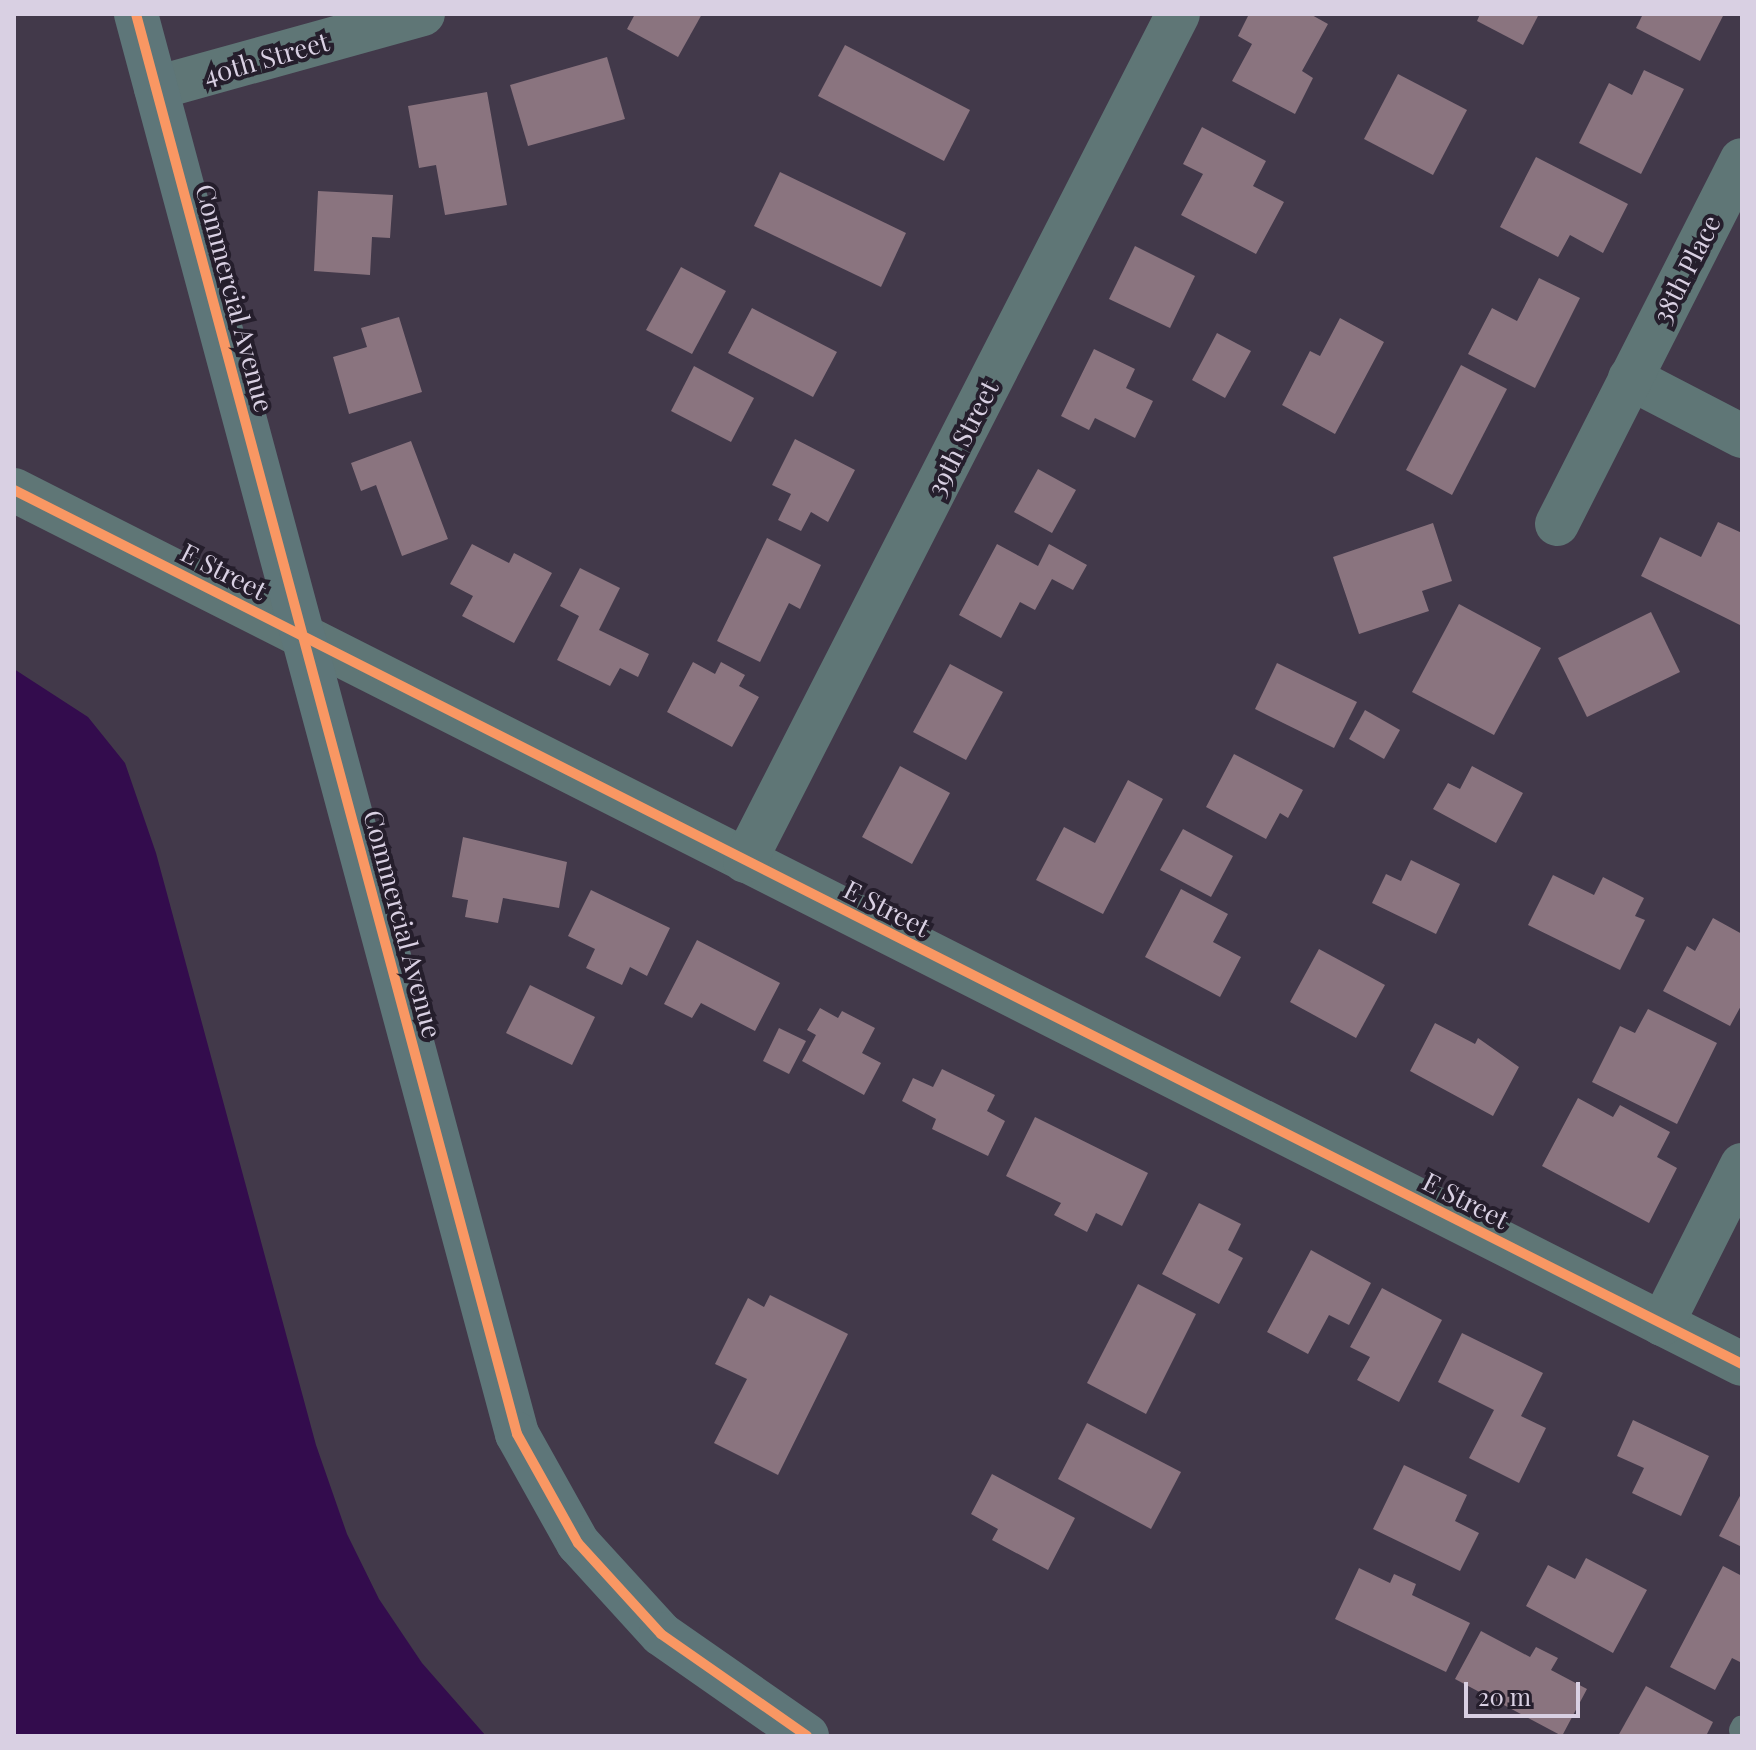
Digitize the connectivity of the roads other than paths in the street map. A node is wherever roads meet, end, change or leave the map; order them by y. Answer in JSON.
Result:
{"nodes":[{"id":1,"x":136,"y":14,"type":"edge"},
{"id":2,"x":423,"y":14,"type":"edge"},
{"id":3,"x":1178,"y":14,"type":"edge"},
{"id":4,"x":156,"y":88,"type":"junction"},
{"id":5,"x":1742,"y":160,"type":"edge"},
{"id":6,"x":1630,"y":378,"type":"junction"},
{"id":7,"x":1742,"y":436,"type":"edge"},
{"id":8,"x":14,"y":490,"type":"edge"},
{"id":9,"x":1557,"y":524,"type":"dead end"},
{"id":10,"x":302,"y":635,"type":"junction"},
{"id":11,"x":745,"y":861,"type":"junction"},
{"id":12,"x":1742,"y":1165,"type":"edge"},
{"id":13,"x":1662,"y":1324,"type":"junction"},
{"id":14,"x":1742,"y":1364,"type":"edge"},
{"id":15,"x":807,"y":1736,"type":"edge"}],
"edges":[{"from":1,"to":4,"type":"street","name":"Commercial Avenue"},
{"from":2,"to":4,"type":"street","name":"40th Street"},
{"from":3,"to":11,"type":"street","name":"39th Street"},
{"from":4,"to":10,"type":"street","name":"Commercial Avenue"},
{"from":5,"to":6,"type":"street","name":"38th Place"},
{"from":6,"to":7,"type":"street"},
{"from":6,"to":9,"type":"street","name":"38th Place"},
{"from":8,"to":10,"type":"street","name":"E Street"},
{"from":10,"to":11,"type":"street","name":"E Street"},
{"from":10,"to":15,"type":"street","name":"Commercial Avenue"},
{"from":11,"to":13,"type":"street","name":"E Street"},
{"from":12,"to":13,"type":"street"},
{"from":13,"to":14,"type":"street","name":"E Street"}]}
